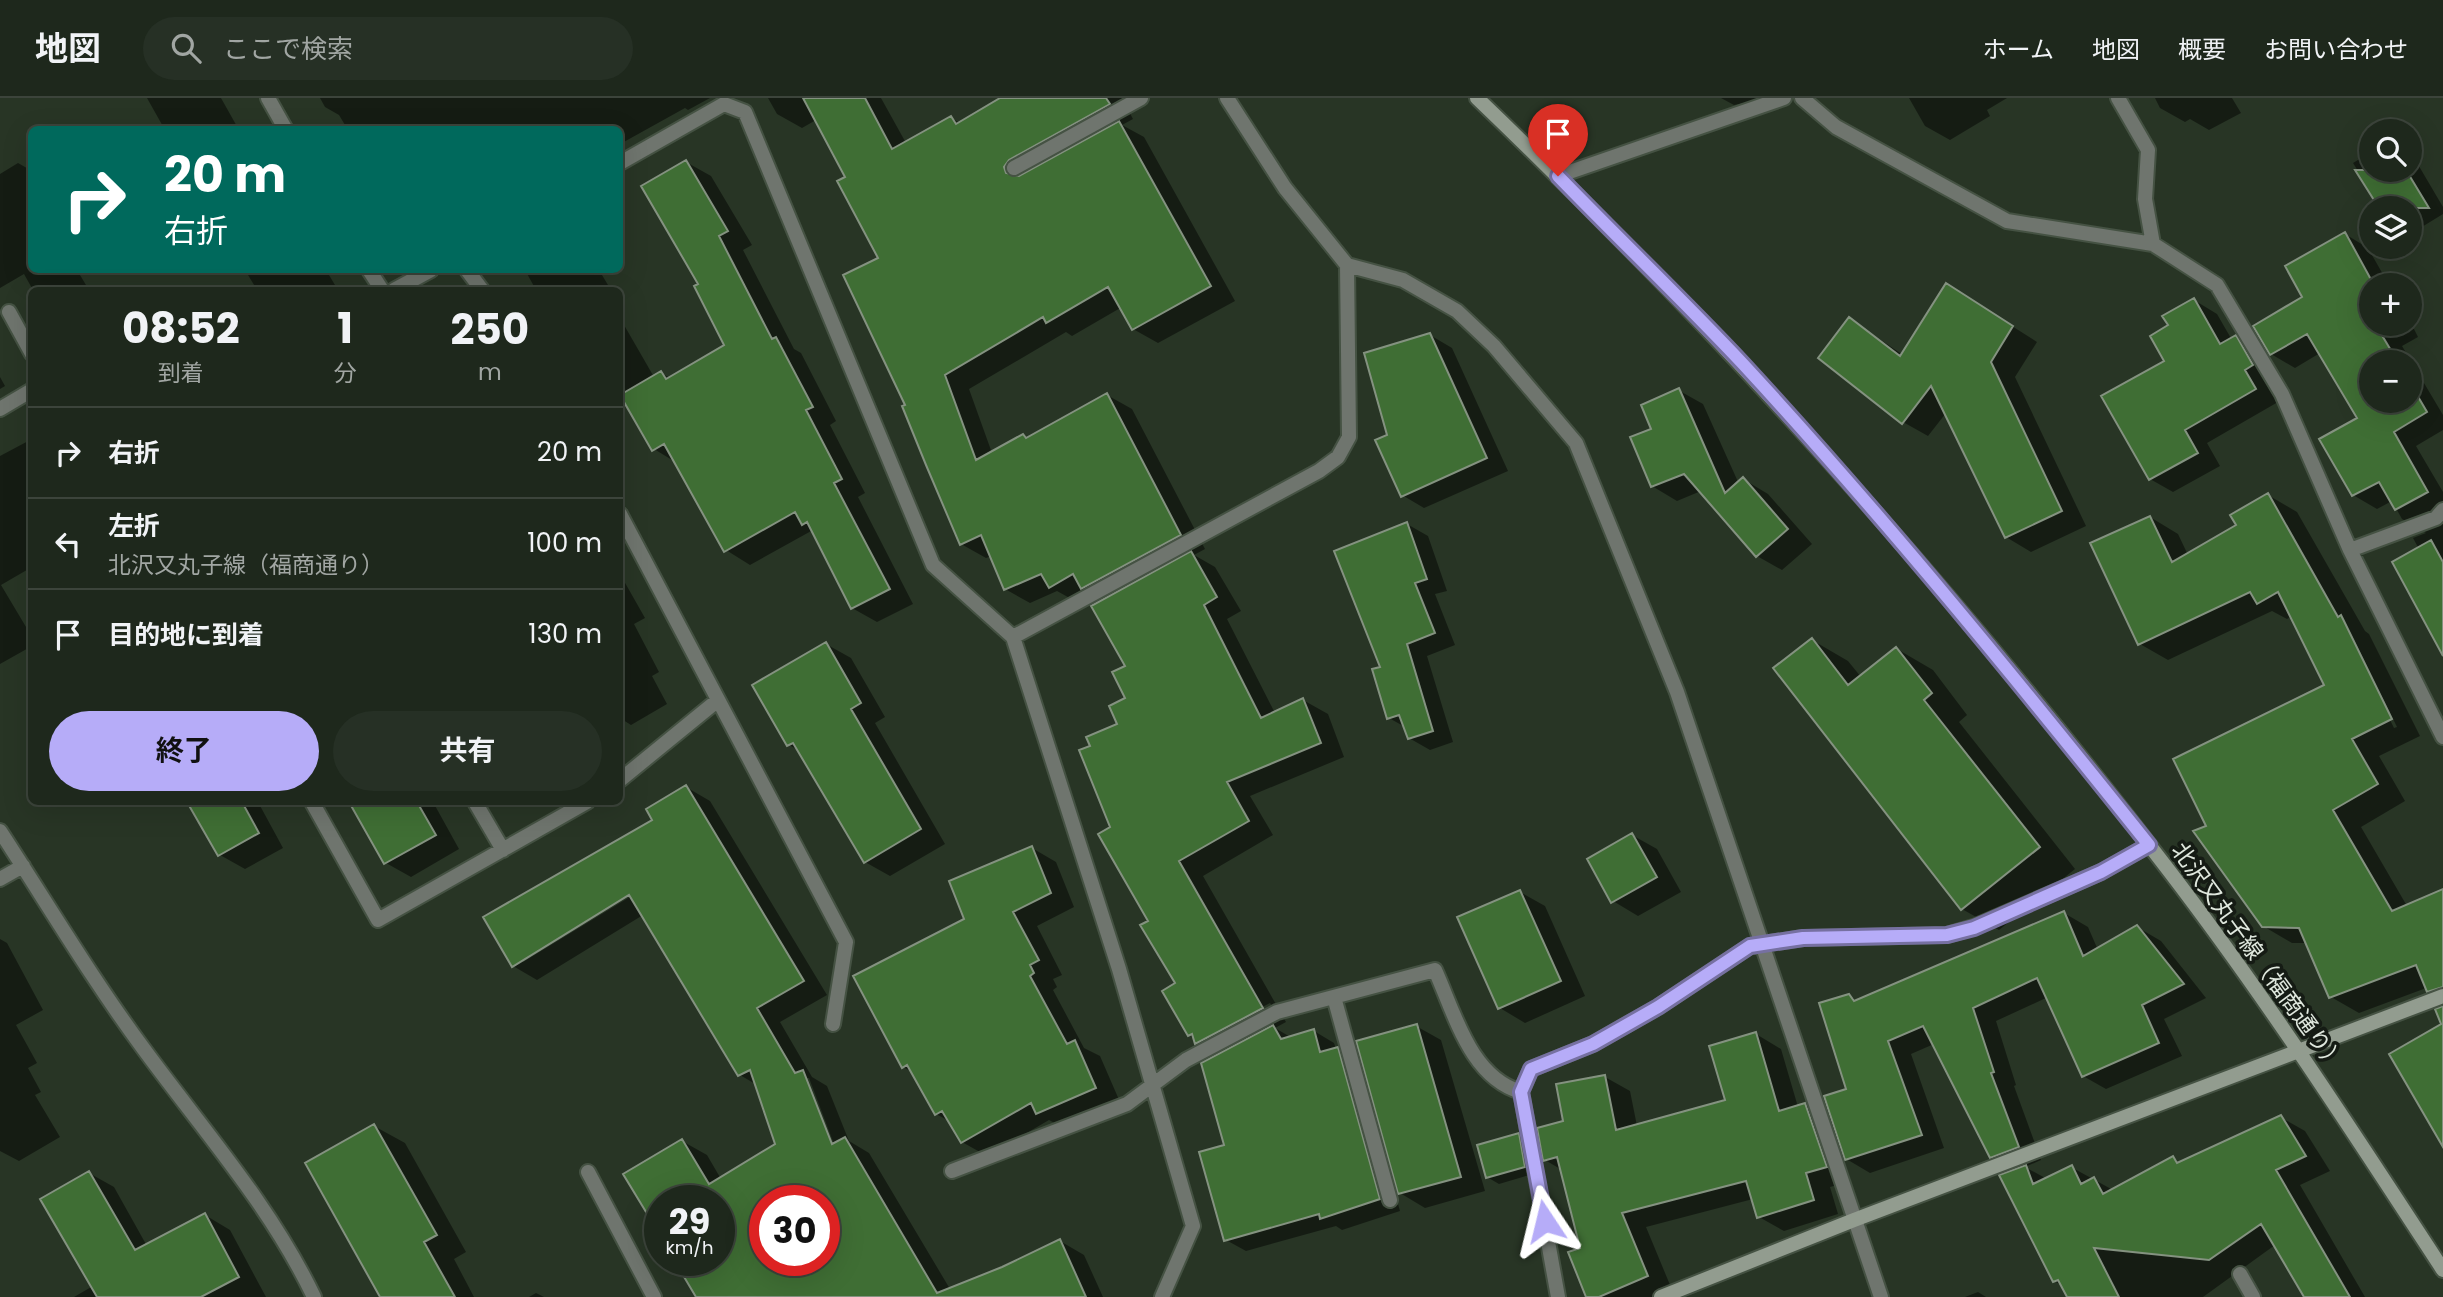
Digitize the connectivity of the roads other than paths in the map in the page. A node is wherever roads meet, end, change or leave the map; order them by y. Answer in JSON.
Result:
{"nodes":[{"id":1,"x":268,"y":98,"type":"edge"},
{"id":2,"x":1141,"y":98,"type":"edge"},
{"id":3,"x":1227,"y":98,"type":"edge"},
{"id":4,"x":1477,"y":98,"type":"edge"},
{"id":5,"x":1784,"y":98,"type":"edge"},
{"id":6,"x":1802,"y":98,"type":"edge"},
{"id":7,"x":2118,"y":98,"type":"edge"},
{"id":8,"x":284,"y":126,"type":"edge"},
{"id":9,"x":623,"y":161,"type":"edge"},
{"id":10,"x":1014,"y":168,"type":"dead end"},
{"id":11,"x":1558,"y":176,"type":"junction"},
{"id":12,"x":2154,"y":244,"type":"junction"},
{"id":13,"x":1347,"y":264,"type":"junction"},
{"id":14,"x":425,"y":273,"type":"edge"},
{"id":15,"x":400,"y":287,"type":"edge"},
{"id":16,"x":9,"y":312,"type":"dead end"},
{"id":17,"x":28,"y":347,"type":"edge"},
{"id":18,"x":28,"y":392,"type":"edge"},
{"id":19,"x":0,"y":409,"type":"edge"},
{"id":20,"x":2443,"y":510,"type":"edge"},
{"id":21,"x":623,"y":520,"type":"edge"},
{"id":22,"x":2350,"y":550,"type":"junction"},
{"id":23,"x":1013,"y":637,"type":"junction"},
{"id":24,"x":718,"y":700,"type":"junction"},
{"id":25,"x":2443,"y":737,"type":"edge"},
{"id":26,"x":623,"y":778,"type":"edge"},
{"id":27,"x":314,"y":805,"type":"edge"},
{"id":28,"x":477,"y":805,"type":"edge"},
{"id":29,"x":582,"y":805,"type":"edge"},
{"id":30,"x":0,"y":831,"type":"edge"},
{"id":31,"x":2149,"y":845,"type":"junction"},
{"id":32,"x":503,"y":850,"type":"junction"},
{"id":33,"x":23,"y":866,"type":"junction"},
{"id":34,"x":0,"y":879,"type":"edge"},
{"id":35,"x":1765,"y":946,"type":"junction"},
{"id":36,"x":2443,"y":996,"type":"edge"},
{"id":37,"x":1334,"y":997,"type":"junction"},
{"id":38,"x":833,"y":1024,"type":"dead end"},
{"id":39,"x":2300,"y":1052,"type":"junction"},
{"id":40,"x":1153,"y":1086,"type":"junction"},
{"id":41,"x":1521,"y":1092,"type":"junction"},
{"id":42,"x":952,"y":1171,"type":"dead end"},
{"id":43,"x":588,"y":1172,"type":"dead end"},
{"id":44,"x":1390,"y":1200,"type":"dead end"},
{"id":45,"x":1854,"y":1220,"type":"junction"},
{"id":46,"x":2443,"y":1270,"type":"edge"},
{"id":47,"x":2240,"y":1274,"type":"dead end"},
{"id":48,"x":314,"y":1297,"type":"edge"},
{"id":49,"x":654,"y":1297,"type":"edge"},
{"id":50,"x":1162,"y":1297,"type":"edge"},
{"id":51,"x":1558,"y":1297,"type":"edge"},
{"id":52,"x":1661,"y":1297,"type":"edge"},
{"id":53,"x":1881,"y":1297,"type":"edge"},
{"id":54,"x":2253,"y":1297,"type":"edge"}],
"edges":[{"from":1,"to":8,"type":"street"},
{"from":2,"to":10,"type":"street"},
{"from":3,"to":13,"type":"street"},
{"from":4,"to":11,"type":"street","name":"北沢又丸子線（福商通り）"},
{"from":5,"to":11,"type":"street"},
{"from":6,"to":12,"type":"street"},
{"from":7,"to":12,"type":"street"},
{"from":9,"to":23,"type":"street"},
{"from":11,"to":31,"type":"street","name":"北沢又丸子線（福商通り）"},
{"from":12,"to":22,"type":"street"},
{"from":13,"to":23,"type":"street"},
{"from":13,"to":35,"type":"street"},
{"from":14,"to":15,"type":"street"},
{"from":16,"to":17,"type":"street"},
{"from":18,"to":19,"type":"street"},
{"from":20,"to":22,"type":"street"},
{"from":21,"to":24,"type":"street"},
{"from":22,"to":25,"type":"street"},
{"from":23,"to":40,"type":"street"},
{"from":24,"to":26,"type":"street"},
{"from":24,"to":38,"type":"street"},
{"from":27,"to":32,"type":"street"},
{"from":28,"to":32,"type":"street"},
{"from":29,"to":32,"type":"street"},
{"from":30,"to":33,"type":"street"},
{"from":31,"to":35,"type":"street"},
{"from":31,"to":39,"type":"street","name":"北沢又丸子線（福商通り）"},
{"from":33,"to":34,"type":"street"},
{"from":33,"to":48,"type":"street"},
{"from":35,"to":41,"type":"street"},
{"from":35,"to":45,"type":"street"},
{"from":36,"to":39,"type":"street"},
{"from":37,"to":40,"type":"street"},
{"from":37,"to":41,"type":"street"},
{"from":37,"to":44,"type":"street"},
{"from":39,"to":45,"type":"street"},
{"from":39,"to":46,"type":"street","name":"北沢又丸子線（福商通り）"},
{"from":40,"to":42,"type":"street"},
{"from":40,"to":50,"type":"street"},
{"from":41,"to":51,"type":"street"},
{"from":43,"to":49,"type":"street"},
{"from":45,"to":52,"type":"street"},
{"from":45,"to":53,"type":"street"},
{"from":47,"to":54,"type":"street"}]}
